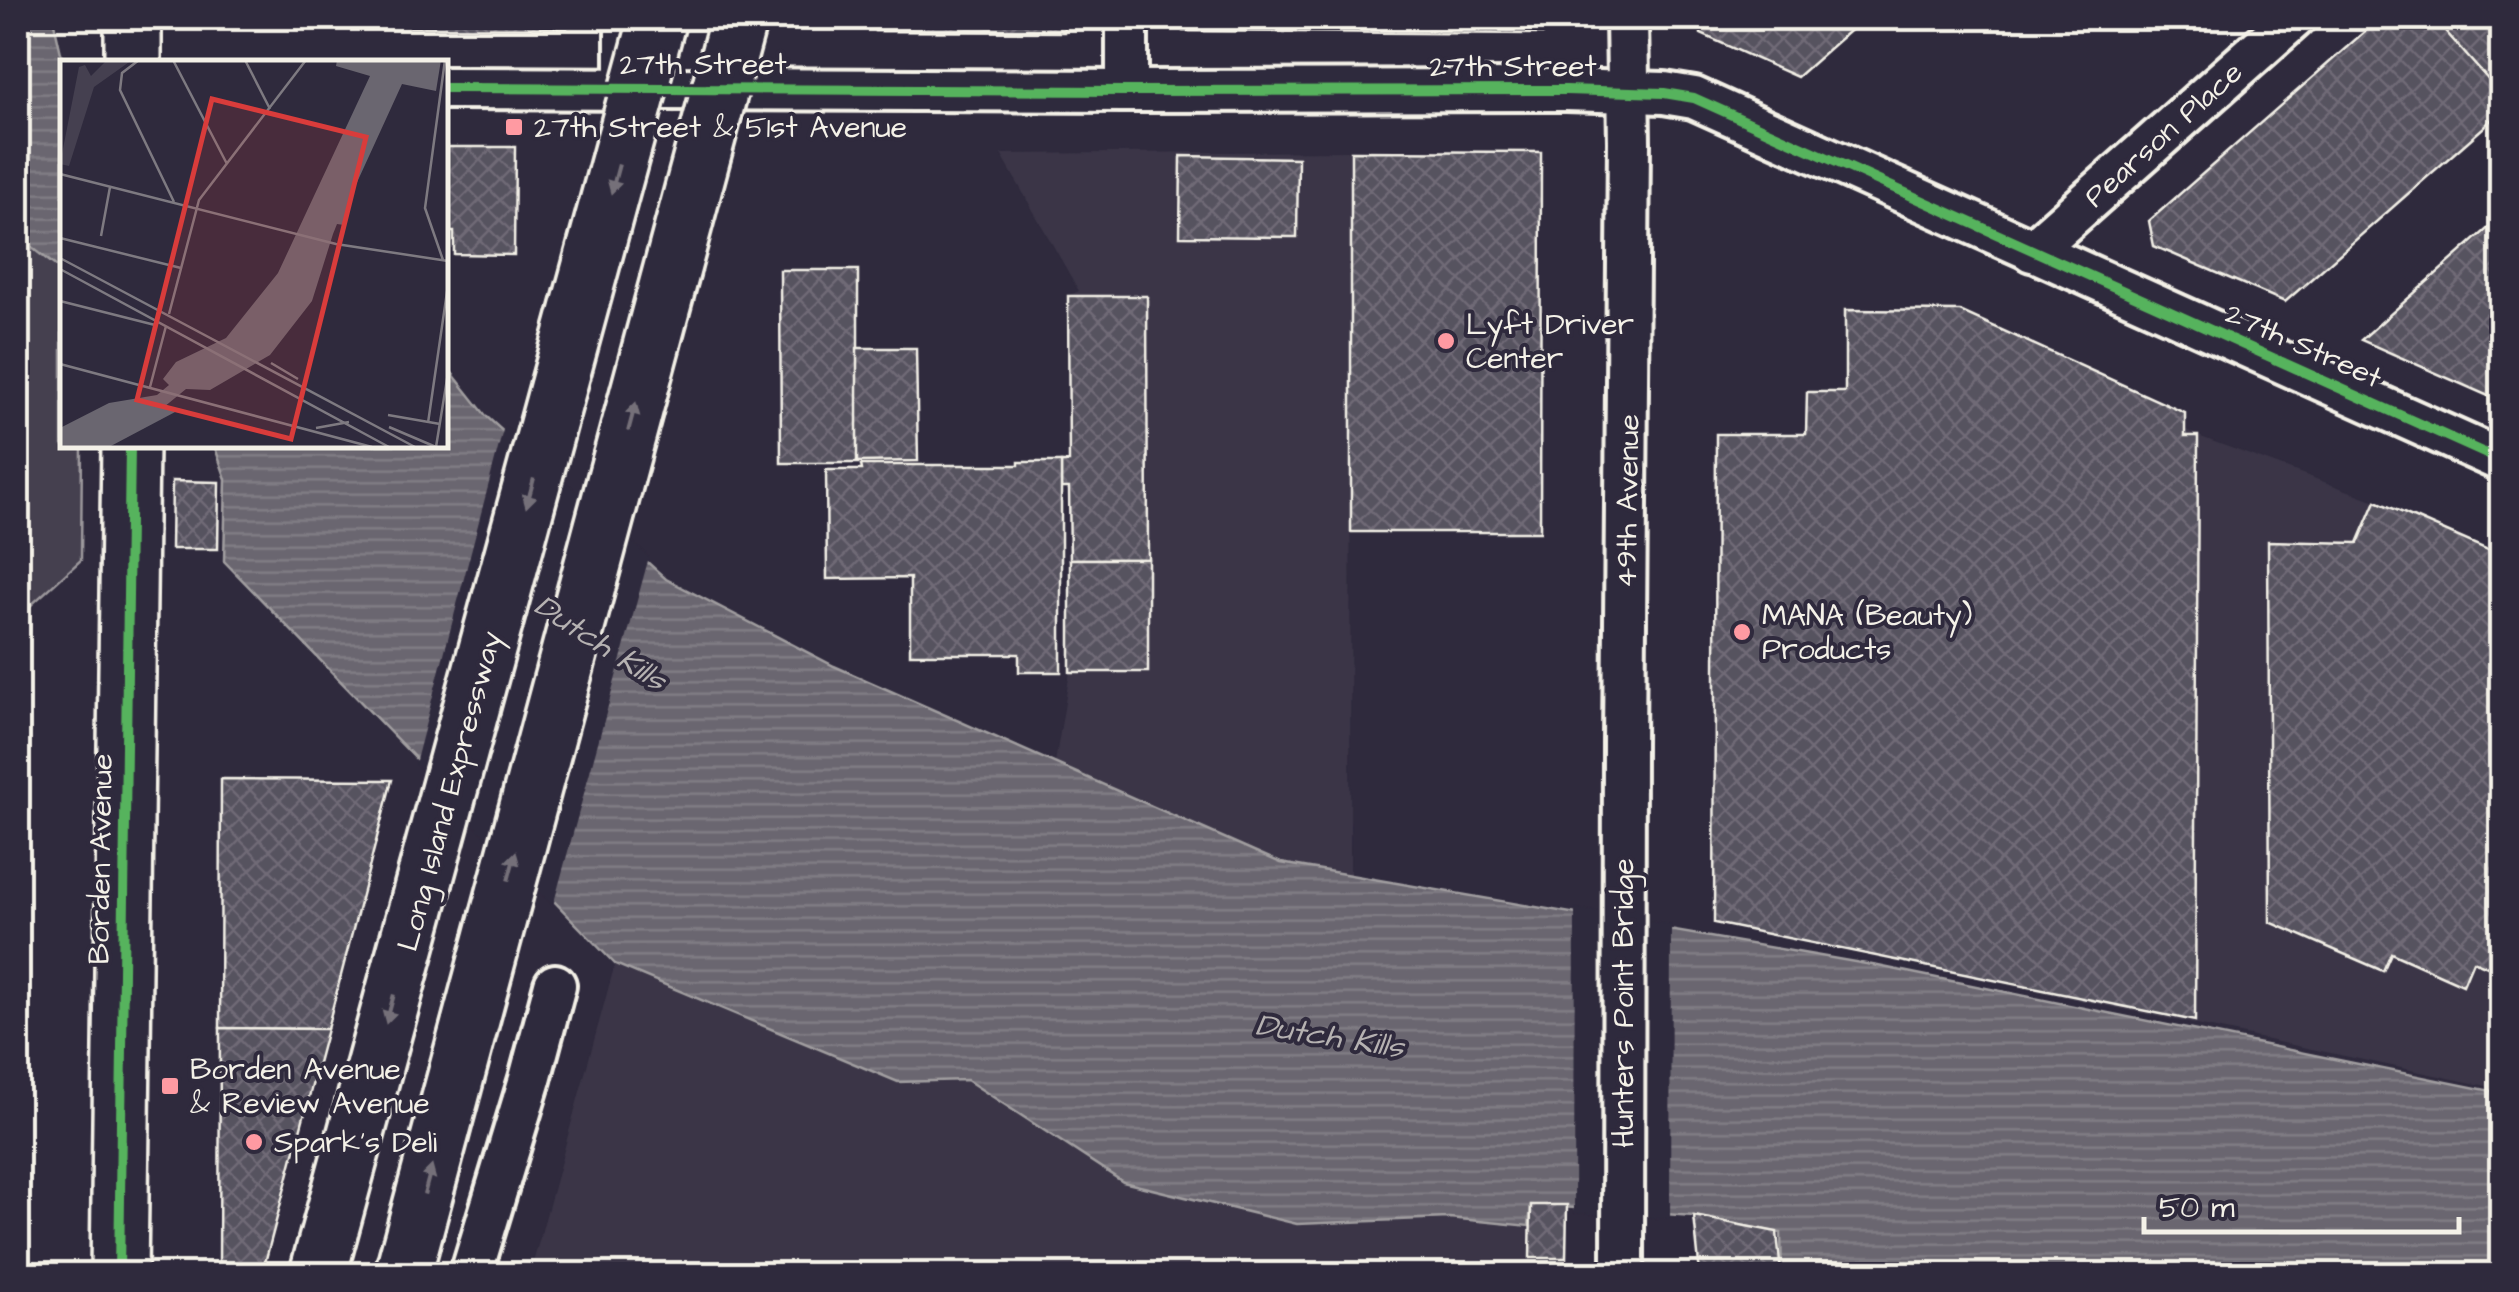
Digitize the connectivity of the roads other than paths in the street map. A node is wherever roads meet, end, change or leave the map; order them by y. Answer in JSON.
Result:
{"nodes":[{"id":1,"x":133,"y":18,"type":"edge"},
{"id":2,"x":626,"y":18,"type":"edge"},
{"id":3,"x":658,"y":18,"type":"edge"},
{"id":4,"x":739,"y":18,"type":"edge"},
{"id":5,"x":1127,"y":18,"type":"edge"},
{"id":6,"x":1627,"y":18,"type":"edge"},
{"id":7,"x":2294,"y":18,"type":"edge"},
{"id":8,"x":133,"y":60,"type":"edge"},
{"id":9,"x":448,"y":88,"type":"edge"},
{"id":10,"x":626,"y":89,"type":"junction"},
{"id":11,"x":1628,"y":91,"type":"junction"},
{"id":12,"x":1127,"y":92,"type":"junction"},
{"id":13,"x":2032,"y":251,"type":"junction"},
{"id":14,"x":130,"y":448,"type":"edge"},
{"id":15,"x":2502,"y":461,"type":"edge"},
{"id":16,"x":1624,"y":744,"type":"joint"},
{"id":17,"x":555,"y":985,"type":"dead end"},
{"id":18,"x":1623,"y":1268,"type":"edge"},
{"id":19,"x":120,"y":1274,"type":"edge"},
{"id":20,"x":318,"y":1274,"type":"edge"},
{"id":21,"x":402,"y":1274,"type":"edge"},
{"id":22,"x":471,"y":1274,"type":"edge"}],
"edges":[{"from":1,"to":8,"type":"main road"},
{"from":2,"to":10,"type":"street"},
{"from":3,"to":20,"type":"main road","name":"Long Island Expressway","one_way":true,"bridge":true},
{"from":21,"to":4,"type":"main road","one_way":true,"bridge":true},
{"from":5,"to":12,"type":"street"},
{"from":6,"to":11,"type":"street","name":"49th Avenue"},
{"from":7,"to":13,"type":"street","name":"Pearson Place"},
{"from":9,"to":10,"type":"street","name":"27th Street"},
{"from":10,"to":12,"type":"street","name":"27th Street"},
{"from":11,"to":12,"type":"street","name":"27th Street"},
{"from":11,"to":13,"type":"street","name":"27th Street"},
{"from":11,"to":16,"type":"street","name":"49th Avenue"},
{"from":13,"to":15,"type":"street","name":"27th Street"},
{"from":14,"to":19,"type":"main road","name":"Borden Avenue"},
{"from":16,"to":18,"type":"street","name":"Hunters Point Bridge"},
{"from":17,"to":22,"type":"street"}]}
